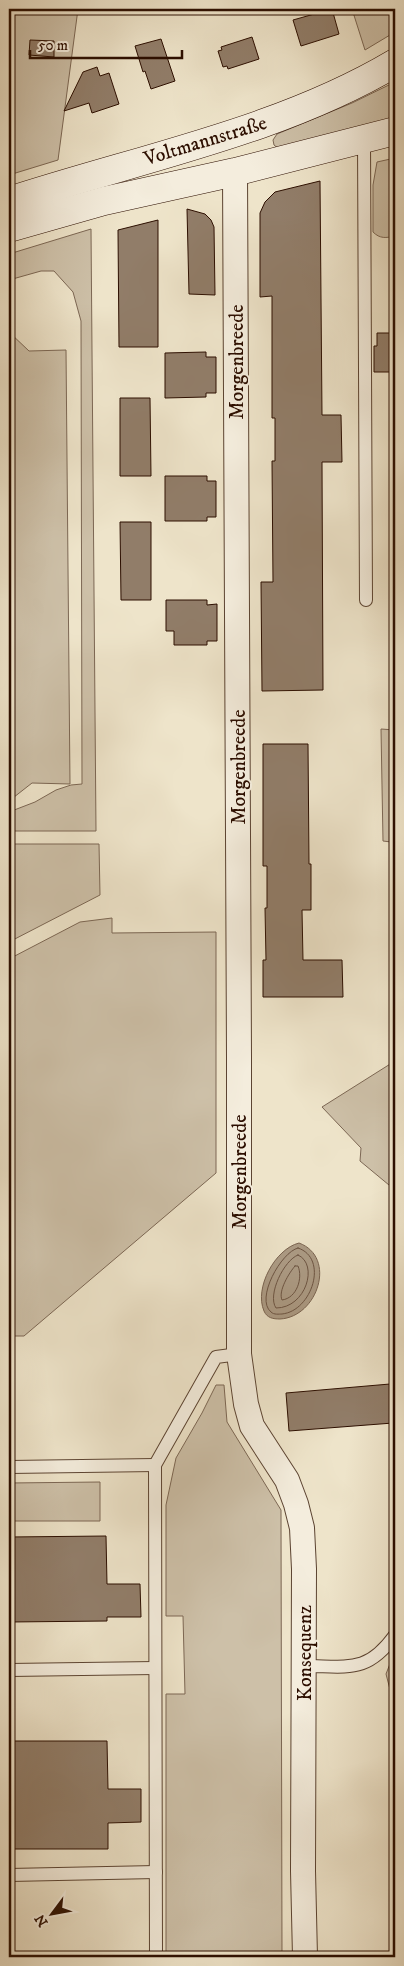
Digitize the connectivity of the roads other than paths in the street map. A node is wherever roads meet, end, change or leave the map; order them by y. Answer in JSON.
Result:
{"nodes":[{"id":1,"x":395,"y":63,"type":"edge"},
{"id":2,"x":395,"y":131,"type":"edge"},
{"id":3,"x":234,"y":132,"type":"junction"},
{"id":4,"x":364,"y":139,"type":"junction"},
{"id":5,"x":395,"y":143,"type":"edge"},
{"id":6,"x":235,"y":172,"type":"junction"},
{"id":7,"x":9,"y":201,"type":"edge"},
{"id":8,"x":9,"y":228,"type":"edge"},
{"id":9,"x":366,"y":600,"type":"dead end"},
{"id":10,"x":239,"y":1358,"type":"junction"},
{"id":11,"x":154,"y":1465,"type":"junction"},
{"id":12,"x":9,"y":1467,"type":"edge"},
{"id":13,"x":395,"y":1635,"type":"edge"},
{"id":14,"x":304,"y":1666,"type":"junction"},
{"id":15,"x":155,"y":1668,"type":"junction"},
{"id":16,"x":9,"y":1670,"type":"edge"},
{"id":17,"x":156,"y":1872,"type":"junction"},
{"id":18,"x":9,"y":1875,"type":"edge"},
{"id":19,"x":156,"y":1957,"type":"edge"},
{"id":20,"x":305,"y":1957,"type":"edge"}],
"edges":[{"from":1,"to":3,"type":"street","name":"Voltmannstraße"},
{"from":2,"to":4,"type":"street","name":"Voltmannstraße"},
{"from":3,"to":6,"type":"street"},
{"from":3,"to":7,"type":"street","name":"Voltmannstraße"},
{"from":4,"to":5,"type":"street"},
{"from":4,"to":6,"type":"street","name":"Voltmannstraße"},
{"from":4,"to":9,"type":"lane"},
{"from":6,"to":8,"type":"street","name":"Voltmannstraße"},
{"from":6,"to":10,"type":"street","name":"Morgenbreede"},
{"from":10,"to":11,"type":"lane"},
{"from":10,"to":14,"type":"street","name":"Konsequenz"},
{"from":11,"to":12,"type":"lane"},
{"from":11,"to":15,"type":"lane"},
{"from":13,"to":14,"type":"lane"},
{"from":14,"to":20,"type":"street","name":"Konsequenz"},
{"from":15,"to":16,"type":"lane"},
{"from":15,"to":17,"type":"lane"},
{"from":17,"to":18,"type":"lane"},
{"from":17,"to":19,"type":"lane"}]}
